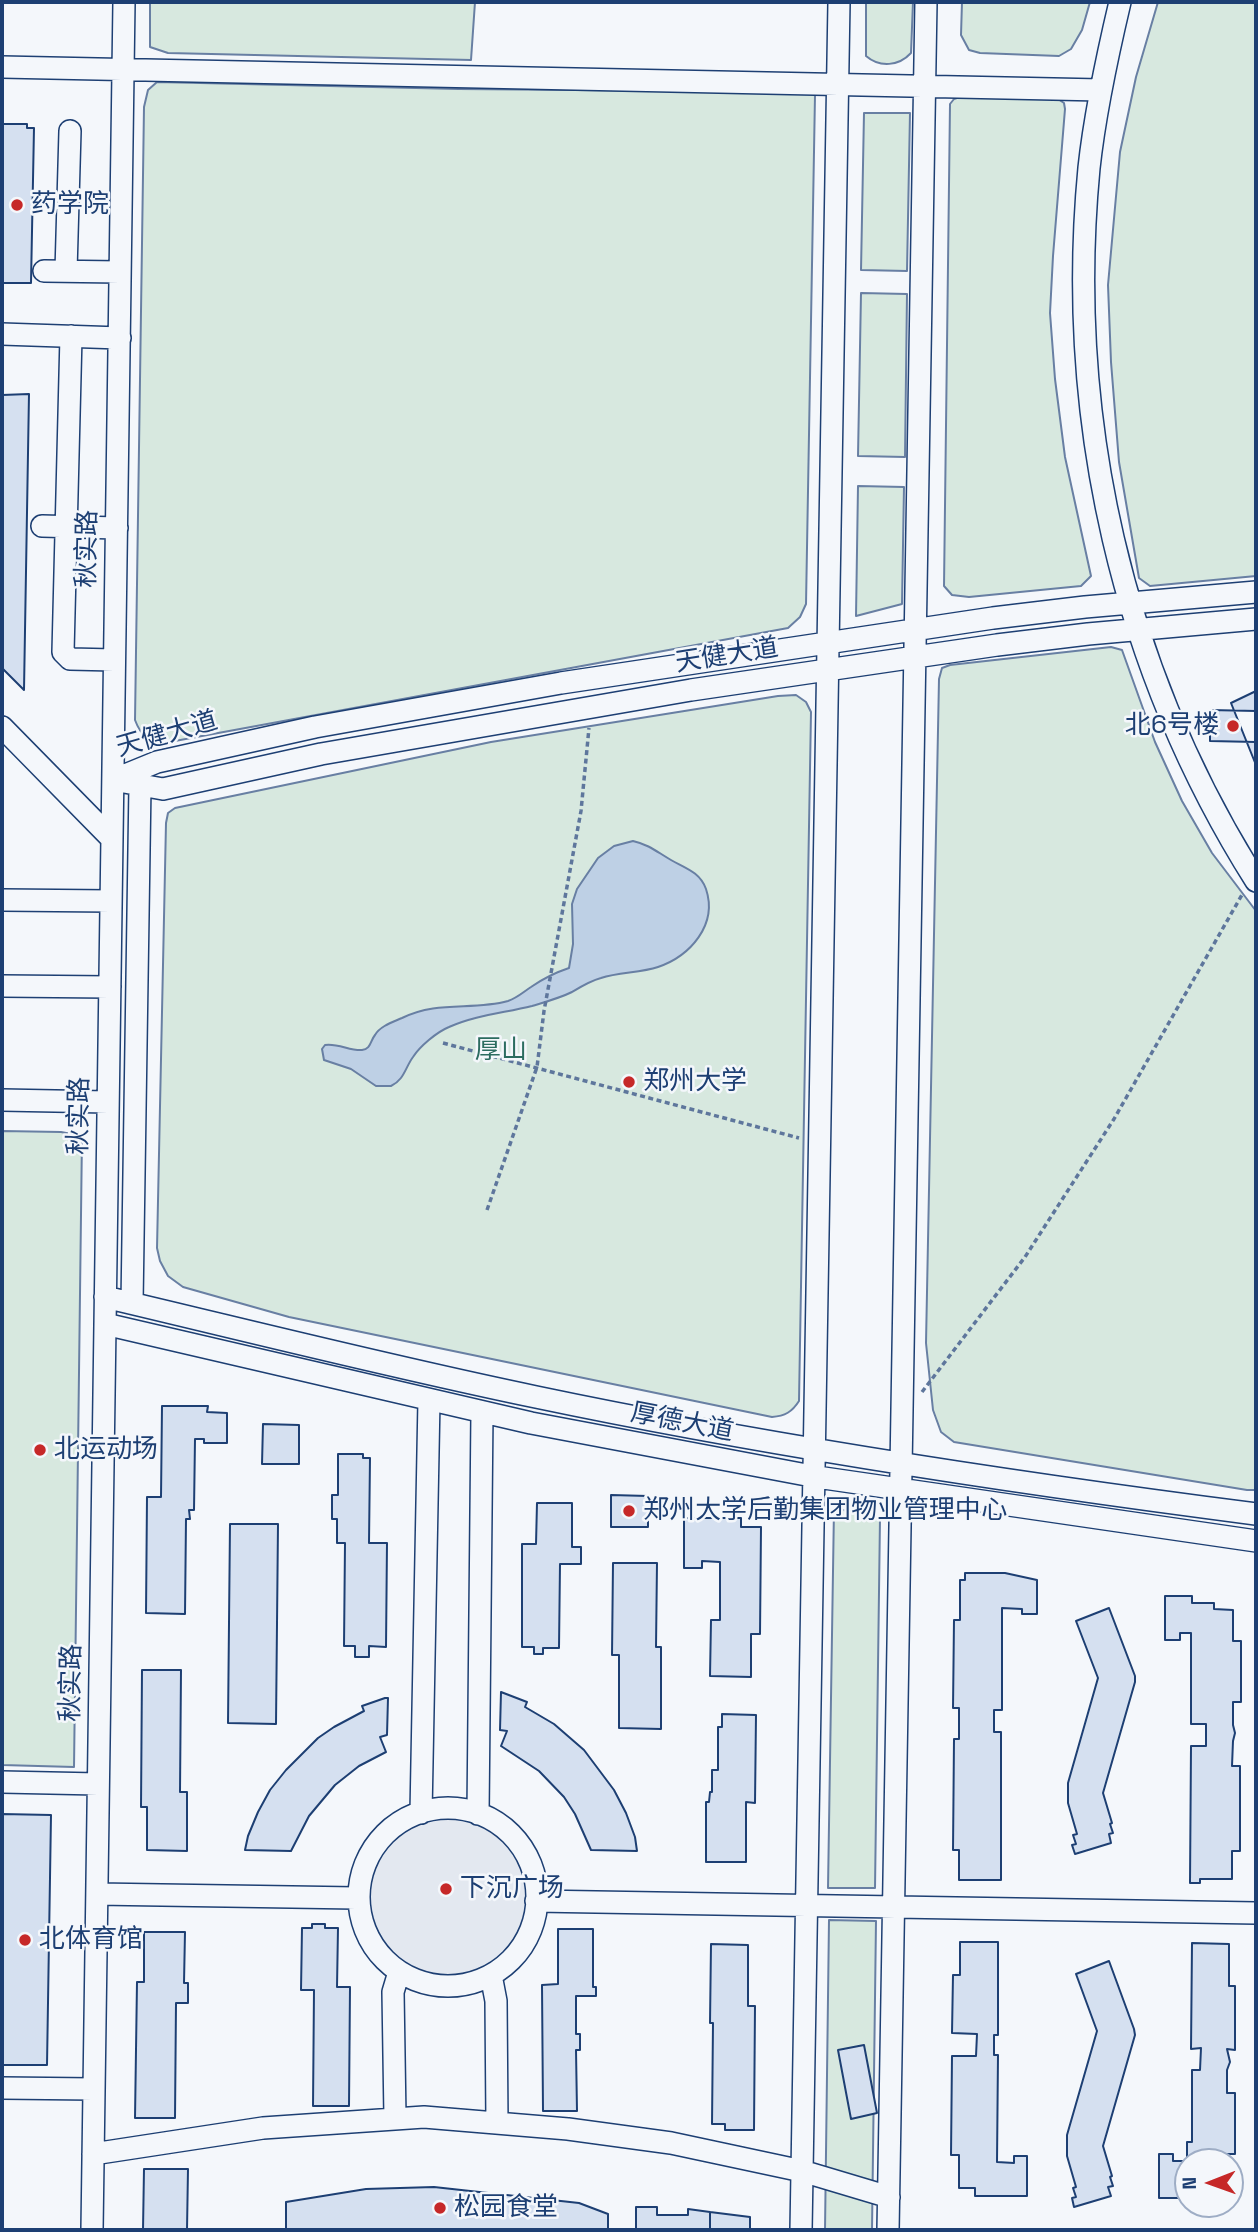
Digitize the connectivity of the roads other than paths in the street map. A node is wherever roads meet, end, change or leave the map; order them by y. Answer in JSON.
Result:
{"nodes":[{"id":1,"x":124,"y":2,"type":"edge"},
{"id":2,"x":839,"y":2,"type":"edge"},
{"id":3,"x":926,"y":2,"type":"edge"},
{"id":4,"x":1120,"y":2,"type":"edge"},
{"id":5,"x":2,"y":67,"type":"edge"},
{"id":6,"x":123,"y":70,"type":"junction"},
{"id":7,"x":837,"y":85,"type":"junction"},
{"id":8,"x":925,"y":87,"type":"junction"},
{"id":9,"x":1101,"y":90,"type":"junction"},
{"id":10,"x":70,"y":131,"type":"dead end"},
{"id":11,"x":44,"y":271,"type":"dead end"},
{"id":12,"x":66,"y":271,"type":"junction"},
{"id":13,"x":120,"y":272,"type":"junction"},
{"id":14,"x":2,"y":334,"type":"edge"},
{"id":15,"x":71,"y":336,"type":"junction"},
{"id":16,"x":120,"y":338,"type":"junction"},
{"id":17,"x":42,"y":526,"type":"dead end"},
{"id":18,"x":66,"y":526,"type":"junction"},
{"id":19,"x":117,"y":528,"type":"junction"},
{"id":20,"x":1256,"y":592,"type":"edge"},
{"id":21,"x":1130,"y":603,"type":"junction"},
{"id":22,"x":1256,"y":620,"type":"edge"},
{"id":23,"x":915,"y":630,"type":"junction"},
{"id":24,"x":1138,"y":630,"type":"junction"},
{"id":25,"x":828,"y":642,"type":"junction"},
{"id":26,"x":915,"y":657,"type":"junction"},
{"id":27,"x":114,"y":660,"type":"junction"},
{"id":28,"x":827,"y":670,"type":"junction"},
{"id":29,"x":2,"y":727,"type":"edge"},
{"id":30,"x":113,"y":780,"type":"junction"},
{"id":31,"x":140,"y":785,"type":"junction"},
{"id":32,"x":112,"y":839,"type":"junction"},
{"id":33,"x":1255,"y":879,"type":"edge"},
{"id":34,"x":2,"y":900,"type":"edge"},
{"id":35,"x":111,"y":901,"type":"junction"},
{"id":36,"x":2,"y":986,"type":"edge"},
{"id":37,"x":110,"y":987,"type":"junction"},
{"id":38,"x":2,"y":1100,"type":"edge"},
{"id":39,"x":108,"y":1102,"type":"junction"},
{"id":40,"x":105,"y":1297,"type":"junction"},
{"id":41,"x":132,"y":1304,"type":"junction"},
{"id":42,"x":105,"y":1324,"type":"junction"},
{"id":43,"x":429,"y":1400,"type":"junction"},
{"id":44,"x":482,"y":1412,"type":"junction"},
{"id":45,"x":814,"y":1450,"type":"junction"},
{"id":46,"x":901,"y":1463,"type":"junction"},
{"id":47,"x":813,"y":1476,"type":"junction"},
{"id":48,"x":901,"y":1489,"type":"junction"},
{"id":49,"x":1256,"y":1514,"type":"edge"},
{"id":50,"x":1256,"y":1541,"type":"edge"},
{"id":51,"x":2,"y":1782,"type":"edge"},
{"id":52,"x":98,"y":1784,"type":"junction"},
{"id":53,"x":421,"y":1813,"type":"junction"},
{"id":54,"x":478,"y":1814,"type":"junction"},
{"id":55,"x":97,"y":1894,"type":"junction"},
{"id":56,"x":356,"y":1898,"type":"junction"},
{"id":57,"x":536,"y":1901,"type":"junction"},
{"id":58,"x":806,"y":1905,"type":"junction"},
{"id":59,"x":894,"y":1907,"type":"junction"},
{"id":60,"x":1256,"y":1913,"type":"edge"},
{"id":61,"x":399,"y":1972,"type":"junction"},
{"id":62,"x":491,"y":1975,"type":"junction"},
{"id":63,"x":2,"y":2088,"type":"edge"},
{"id":64,"x":93,"y":2089,"type":"junction"},
{"id":65,"x":395,"y":2118,"type":"junction"},
{"id":66,"x":497,"y":2123,"type":"junction"},
{"id":67,"x":93,"y":2154,"type":"junction"},
{"id":68,"x":802,"y":2171,"type":"junction"},
{"id":69,"x":889,"y":2197,"type":"junction"},
{"id":70,"x":92,"y":2230,"type":"edge"},
{"id":71,"x":801,"y":2230,"type":"edge"},
{"id":72,"x":888,"y":2230,"type":"edge"}],
"edges":[{"from":1,"to":6,"type":"lane","name":"秋实路"},
{"from":2,"to":7,"type":"lane"},
{"from":3,"to":8,"type":"lane"},
{"from":4,"to":9,"type":"lane"},
{"from":5,"to":6,"type":"lane"},
{"from":6,"to":7,"type":"lane"},
{"from":6,"to":13,"type":"lane","name":"秋实路"},
{"from":7,"to":8,"type":"lane"},
{"from":7,"to":25,"type":"lane"},
{"from":8,"to":9,"type":"lane"},
{"from":8,"to":23,"type":"lane"},
{"from":9,"to":21,"type":"lane"},
{"from":10,"to":12,"type":"lane"},
{"from":11,"to":12,"type":"lane"},
{"from":12,"to":13,"type":"lane"},
{"from":13,"to":16,"type":"lane","name":"秋实路"},
{"from":14,"to":15,"type":"lane"},
{"from":15,"to":16,"type":"lane"},
{"from":15,"to":18,"type":"lane"},
{"from":16,"to":19,"type":"lane","name":"秋实路"},
{"from":17,"to":18,"type":"lane"},
{"from":18,"to":19,"type":"lane"},
{"from":18,"to":27,"type":"lane"},
{"from":19,"to":27,"type":"lane","name":"秋实路"},
{"from":20,"to":21,"type":"lane","name":"天健大道"},
{"from":21,"to":23,"type":"lane","name":"天健大道"},
{"from":21,"to":24,"type":"lane"},
{"from":22,"to":24,"type":"lane","name":"天健大道"},
{"from":23,"to":25,"type":"lane","name":"天健大道"},
{"from":23,"to":26,"type":"lane"},
{"from":24,"to":26,"type":"lane","name":"天健大道"},
{"from":24,"to":33,"type":"lane"},
{"from":25,"to":28,"type":"lane"},
{"from":25,"to":30,"type":"lane","name":"天健大道"},
{"from":26,"to":28,"type":"lane","name":"天健大道"},
{"from":26,"to":46,"type":"lane"},
{"from":27,"to":30,"type":"lane","name":"秋实路"},
{"from":28,"to":31,"type":"lane","name":"天健大道"},
{"from":28,"to":45,"type":"lane"},
{"from":29,"to":32,"type":"lane"},
{"from":30,"to":31,"type":"lane","name":"天健大道"},
{"from":30,"to":32,"type":"lane","name":"秋实路"},
{"from":31,"to":41,"type":"lane"},
{"from":32,"to":35,"type":"lane","name":"秋实路"},
{"from":34,"to":35,"type":"lane"},
{"from":35,"to":37,"type":"lane","name":"秋实路"},
{"from":36,"to":37,"type":"lane"},
{"from":37,"to":39,"type":"lane","name":"秋实路"},
{"from":38,"to":39,"type":"lane"},
{"from":39,"to":40,"type":"lane","name":"秋实路"},
{"from":40,"to":41,"type":"lane","name":"厚德大道"},
{"from":40,"to":42,"type":"lane","name":"秋实路"},
{"from":41,"to":45,"type":"lane","name":"厚德大道"},
{"from":42,"to":43,"type":"lane","name":"厚德大道"},
{"from":42,"to":52,"type":"lane","name":"秋实路"},
{"from":43,"to":44,"type":"lane","name":"厚德大道"},
{"from":43,"to":53,"type":"lane"},
{"from":44,"to":47,"type":"lane","name":"厚德大道"},
{"from":44,"to":54,"type":"lane"},
{"from":45,"to":46,"type":"lane","name":"厚德大道"},
{"from":45,"to":47,"type":"lane"},
{"from":46,"to":48,"type":"lane"},
{"from":46,"to":49,"type":"lane","name":"厚德大道"},
{"from":47,"to":48,"type":"lane","name":"厚德大道"},
{"from":47,"to":58,"type":"lane"},
{"from":48,"to":50,"type":"lane","name":"厚德大道"},
{"from":48,"to":59,"type":"lane"},
{"from":51,"to":52,"type":"lane"},
{"from":52,"to":55,"type":"lane","name":"秋实路"},
{"from":53,"to":54,"type":"lane"},
{"from":53,"to":56,"type":"lane"},
{"from":54,"to":57,"type":"lane"},
{"from":55,"to":56,"type":"lane"},
{"from":55,"to":64,"type":"lane","name":"秋实路"},
{"from":56,"to":61,"type":"lane"},
{"from":57,"to":58,"type":"lane"},
{"from":57,"to":62,"type":"lane"},
{"from":58,"to":59,"type":"lane"},
{"from":58,"to":68,"type":"lane"},
{"from":59,"to":60,"type":"lane"},
{"from":59,"to":69,"type":"lane"},
{"from":61,"to":62,"type":"lane"},
{"from":61,"to":65,"type":"lane"},
{"from":62,"to":66,"type":"lane"},
{"from":63,"to":64,"type":"lane"},
{"from":64,"to":67,"type":"lane","name":"秋实路"},
{"from":65,"to":66,"type":"lane"},
{"from":65,"to":67,"type":"lane"},
{"from":66,"to":68,"type":"lane"},
{"from":67,"to":70,"type":"lane","name":"秋实路"},
{"from":68,"to":69,"type":"lane"},
{"from":68,"to":71,"type":"lane"},
{"from":69,"to":72,"type":"lane"}]}
